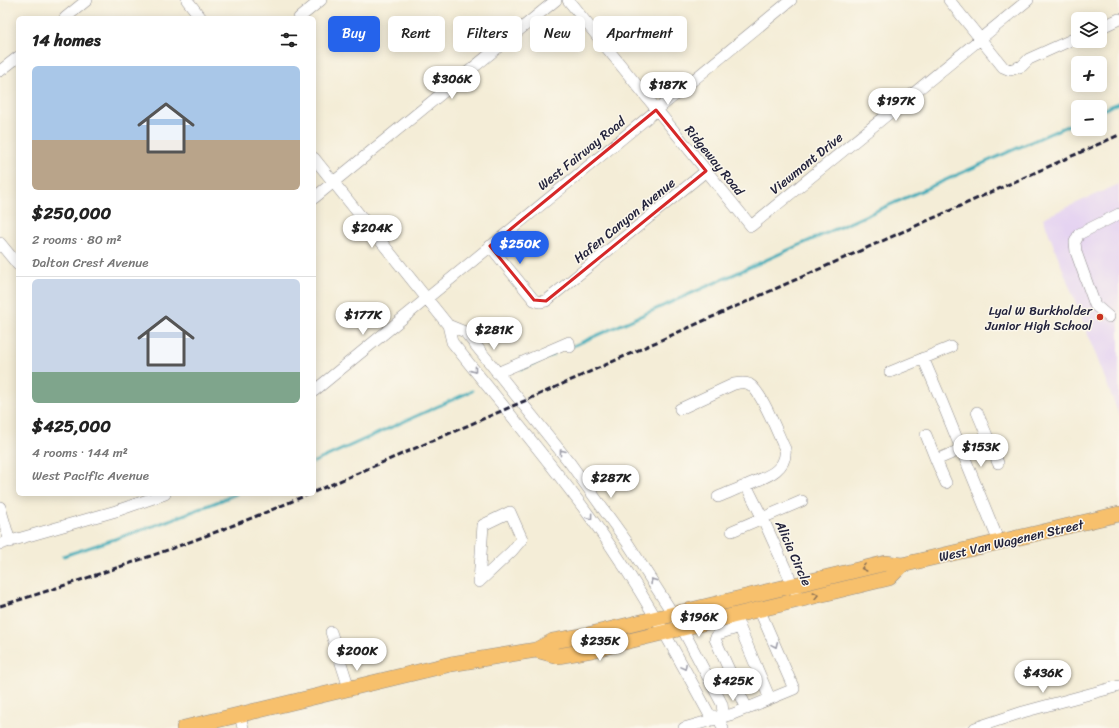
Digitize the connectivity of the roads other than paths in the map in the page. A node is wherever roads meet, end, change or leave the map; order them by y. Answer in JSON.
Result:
{"nodes":[{"id":1,"x":87,"y":0,"type":"edge"},
{"id":2,"x":187,"y":0,"type":"edge"},
{"id":3,"x":321,"y":0,"type":"edge"},
{"id":4,"x":556,"y":0,"type":"edge"},
{"id":5,"x":568,"y":0,"type":"edge"},
{"id":6,"x":791,"y":0,"type":"edge"},
{"id":7,"x":950,"y":0,"type":"edge"},
{"id":8,"x":1028,"y":0,"type":"edge"},
{"id":9,"x":67,"y":16,"type":"edge"},
{"id":10,"x":199,"y":16,"type":"edge"},
{"id":11,"x":301,"y":16,"type":"edge"},
{"id":12,"x":1119,"y":19,"type":"edge"},
{"id":13,"x":1107,"y":25,"type":"edge"},
{"id":14,"x":981,"y":39,"type":"junction"},
{"id":15,"x":1071,"y":41,"type":"edge"},
{"id":16,"x":16,"y":59,"type":"edge"},
{"id":17,"x":0,"y":72,"type":"edge"},
{"id":18,"x":656,"y":110,"type":"junction"},
{"id":19,"x":316,"y":161,"type":"edge"},
{"id":20,"x":706,"y":171,"type":"junction"},
{"id":21,"x":333,"y":182,"type":"junction"},
{"id":22,"x":316,"y":196,"type":"edge"},
{"id":23,"x":1119,"y":214,"type":"edge"},
{"id":24,"x":751,"y":226,"type":"joint"},
{"id":25,"x":0,"y":243,"type":"edge"},
{"id":26,"x":490,"y":246,"type":"junction"},
{"id":27,"x":14,"y":252,"type":"edge"},
{"id":28,"x":427,"y":298,"type":"junction"},
{"id":29,"x":1109,"y":317,"type":"dead end"},
{"id":30,"x":448,"y":325,"type":"junction"},
{"id":31,"x":570,"y":347,"type":"dead end"},
{"id":32,"x":951,"y":347,"type":"dead end"},
{"id":33,"x":923,"y":358,"type":"junction"},
{"id":34,"x":890,"y":372,"type":"dead end"},
{"id":35,"x":497,"y":373,"type":"junction"},
{"id":36,"x":316,"y":389,"type":"edge"},
{"id":37,"x":680,"y":409,"type":"dead end"},
{"id":38,"x":977,"y":412,"type":"dead end"},
{"id":39,"x":926,"y":435,"type":"dead end"},
{"id":40,"x":988,"y":438,"type":"junction"},
{"id":41,"x":961,"y":450,"type":"junction"},
{"id":42,"x":936,"y":460,"type":"junction"},
{"id":43,"x":998,"y":463,"type":"dead end"},
{"id":44,"x":946,"y":482,"type":"dead end"},
{"id":45,"x":746,"y":485,"type":"junction"},
{"id":46,"x":159,"y":496,"type":"edge"},
{"id":47,"x":718,"y":497,"type":"dead end"},
{"id":48,"x":802,"y":501,"type":"dead end"},
{"id":49,"x":0,"y":507,"type":"edge"},
{"id":50,"x":1119,"y":514,"type":"edge"},
{"id":51,"x":763,"y":519,"type":"junction"},
{"id":52,"x":483,"y":525,"type":"joint"},
{"id":53,"x":732,"y":531,"type":"dead end"},
{"id":54,"x":999,"y":542,"type":"junction"},
{"id":55,"x":5,"y":543,"type":"edge"},
{"id":56,"x":902,"y":565,"type":"junction"},
{"id":57,"x":793,"y":586,"type":"junction"},
{"id":58,"x":799,"y":600,"type":"junction"},
{"id":59,"x":759,"y":609,"type":"junction"},
{"id":60,"x":666,"y":616,"type":"junction"},
{"id":61,"x":737,"y":621,"type":"junction"},
{"id":62,"x":674,"y":630,"type":"junction"},
{"id":63,"x":331,"y":632,"type":"dead end"},
{"id":64,"x":536,"y":650,"type":"junction"},
{"id":65,"x":1119,"y":686,"type":"edge"},
{"id":66,"x":349,"y":688,"type":"junction"},
{"id":67,"x":770,"y":699,"type":"junction"},
{"id":68,"x":747,"y":708,"type":"junction"},
{"id":69,"x":241,"y":721,"type":"edge"},
{"id":70,"x":721,"y":724,"type":"edge"},
{"id":71,"x":184,"y":728,"type":"edge"},
{"id":72,"x":684,"y":728,"type":"edge"},
{"id":73,"x":975,"y":728,"type":"edge"}],
"edges":[{"from":1,"to":9,"type":"street"},
{"from":2,"to":10,"type":"street"},
{"from":3,"to":11,"type":"street"},
{"from":4,"to":21,"type":"street"},
{"from":5,"to":18,"type":"street","name":"Ridgeway Road"},
{"from":6,"to":18,"type":"street","name":"West Fairway Road"},
{"from":7,"to":14,"type":"street"},
{"from":8,"to":14,"type":"street","name":"Viewmont Drive"},
{"from":12,"to":13,"type":"street"},
{"from":14,"to":15,"type":"street"},
{"from":14,"to":24,"type":"street","name":"Viewmont Drive"},
{"from":16,"to":17,"type":"street"},
{"from":18,"to":20,"type":"street","name":"Ridgeway Road"},
{"from":18,"to":26,"type":"street","name":"West Fairway Road"},
{"from":19,"to":21,"type":"street"},
{"from":20,"to":24,"type":"street","name":"Ridgeway Road"},
{"from":20,"to":26,"type":"street","name":"Hafen Canyon Avenue"},
{"from":21,"to":22,"type":"street"},
{"from":21,"to":28,"type":"street"},
{"from":23,"to":29,"type":"street"},
{"from":25,"to":27,"type":"street"},
{"from":26,"to":28,"type":"street","name":"West Fairway Road"},
{"from":28,"to":30,"type":"street"},
{"from":28,"to":36,"type":"street","name":"West Fairway Road"},
{"from":30,"to":35,"type":"street"},
{"from":30,"to":60,"type":"street","one_way":true},
{"from":31,"to":35,"type":"street"},
{"from":32,"to":33,"type":"street"},
{"from":33,"to":34,"type":"street"},
{"from":33,"to":41,"type":"street"},
{"from":60,"to":35,"type":"street","one_way":true},
{"from":37,"to":45,"type":"street"},
{"from":38,"to":40,"type":"street"},
{"from":39,"to":42,"type":"street"},
{"from":40,"to":41,"type":"street"},
{"from":40,"to":43,"type":"street"},
{"from":41,"to":42,"type":"street"},
{"from":41,"to":54,"type":"street"},
{"from":42,"to":44,"type":"street"},
{"from":45,"to":47,"type":"street"},
{"from":45,"to":51,"type":"street","name":"Alicia Circle"},
{"from":46,"to":55,"type":"street"},
{"from":48,"to":51,"type":"street"},
{"from":49,"to":55,"type":"street"},
{"from":50,"to":54,"type":"main road","name":"West Van Wagenen Street"},
{"from":51,"to":53,"type":"street"},
{"from":51,"to":57,"type":"street","name":"Alicia Circle"},
{"from":52,"to":52,"type":"street"},
{"from":54,"to":56,"type":"main road","name":"West Van Wagenen Street"},
{"from":56,"to":57,"type":"main road","name":"West Van Wagenen Street","one_way":true},
{"from":58,"to":56,"type":"main road","name":"West Van Wagenen Street","one_way":true},
{"from":57,"to":58,"type":"street","name":"Alicia Circle"},
{"from":57,"to":60,"type":"main road","name":"West Van Wagenen Street"},
{"from":58,"to":59,"type":"main road","name":"West Van Wagenen Street"},
{"from":59,"to":61,"type":"main road","name":"West Van Wagenen Street"},
{"from":59,"to":67,"type":"street","one_way":true},
{"from":60,"to":62,"type":"street"},
{"from":60,"to":62,"type":"street"},
{"from":60,"to":64,"type":"main road","name":"West Van Wagenen Street"},
{"from":61,"to":62,"type":"main road","name":"West Van Wagenen Street"},
{"from":61,"to":67,"type":"street"},
{"from":61,"to":68,"type":"street"},
{"from":62,"to":64,"type":"main road","name":"West Van Wagenen Street"},
{"from":62,"to":70,"type":"street","one_way":true},
{"from":62,"to":70,"type":"street"},
{"from":63,"to":66,"type":"street"},
{"from":64,"to":66,"type":"main road"},
{"from":65,"to":73,"type":"street"},
{"from":66,"to":69,"type":"main road"},
{"from":67,"to":68,"type":"street"},
{"from":68,"to":70,"type":"street"},
{"from":69,"to":71,"type":"main road"},
{"from":70,"to":72,"type":"street"}]}
